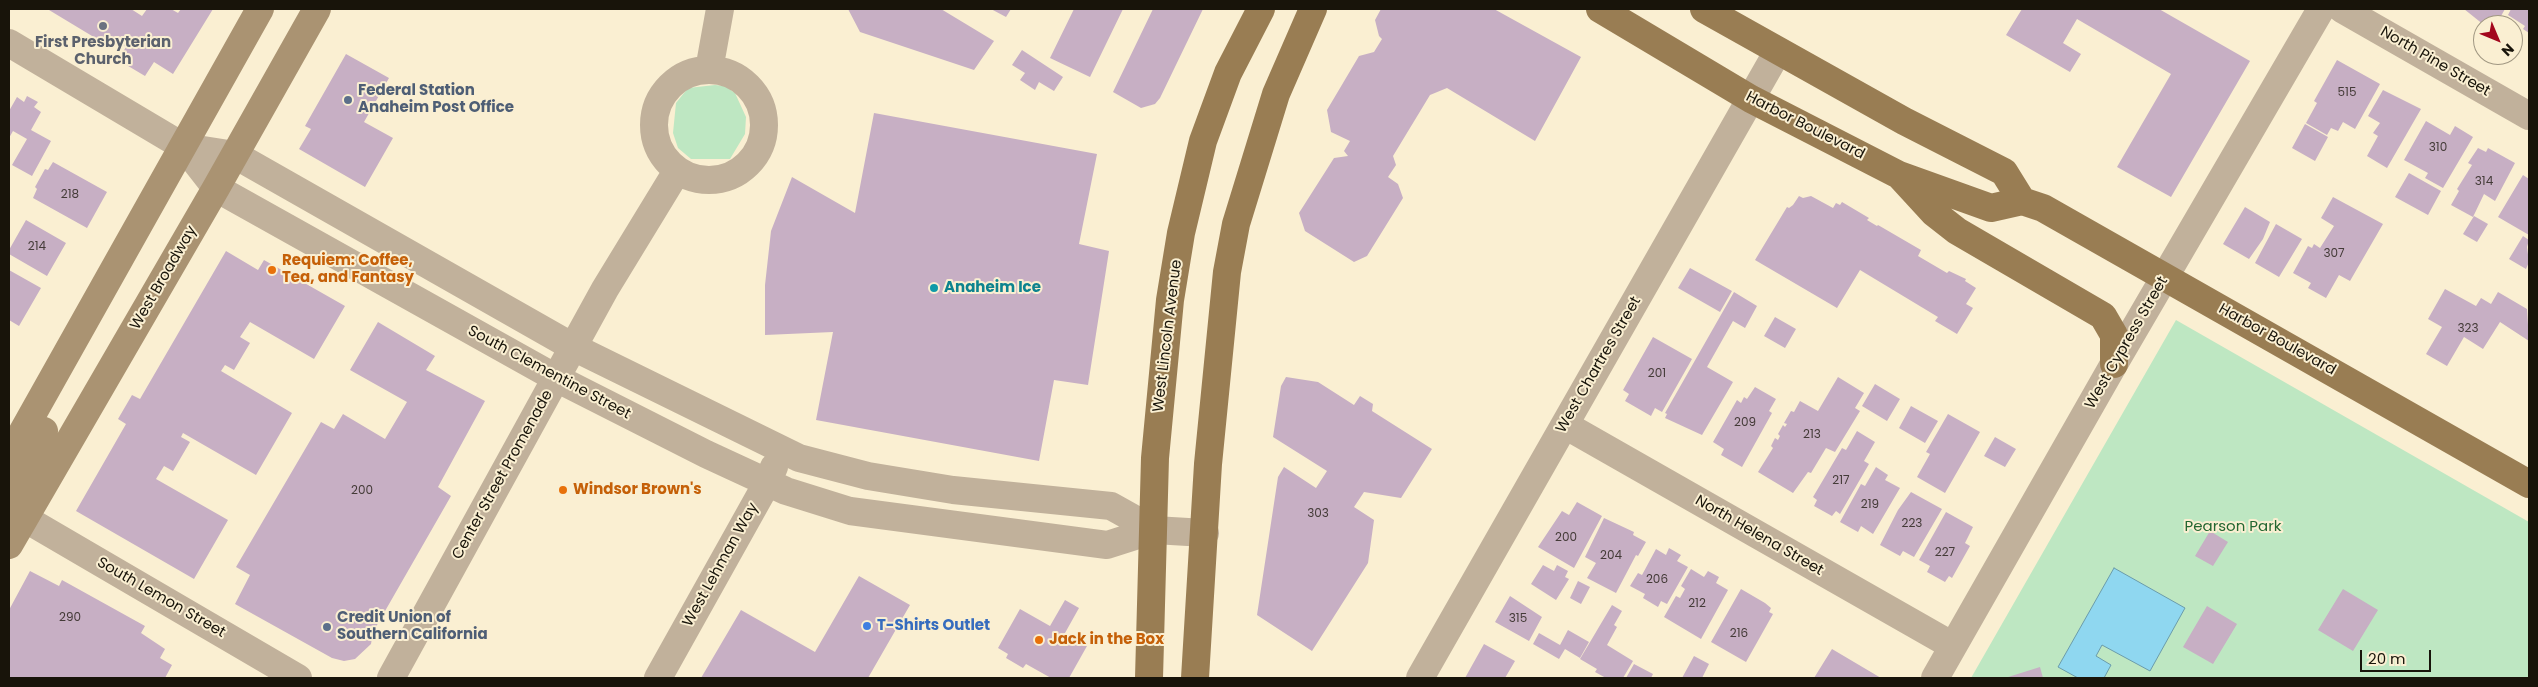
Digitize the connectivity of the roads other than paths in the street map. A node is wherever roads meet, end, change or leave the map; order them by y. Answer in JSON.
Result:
{"nodes":[{"id":1,"x":260,"y":9,"type":"edge"},
{"id":2,"x":317,"y":9,"type":"edge"},
{"id":3,"x":720,"y":9,"type":"edge"},
{"id":4,"x":1261,"y":9,"type":"edge"},
{"id":5,"x":1313,"y":9,"type":"edge"},
{"id":6,"x":1600,"y":9,"type":"edge"},
{"id":7,"x":1704,"y":9,"type":"edge"},
{"id":8,"x":2321,"y":9,"type":"edge"},
{"id":9,"x":2342,"y":9,"type":"edge"},
{"id":10,"x":9,"y":43,"type":"edge"},
{"id":11,"x":1778,"y":51,"type":"junction"},
{"id":12,"x":709,"y":70,"type":"junction"},
{"id":13,"x":1751,"y":98,"type":"junction"},
{"id":14,"x":2529,"y":116,"type":"edge"},
{"id":15,"x":184,"y":147,"type":"junction"},
{"id":16,"x":235,"y":155,"type":"junction"},
{"id":17,"x":677,"y":171,"type":"junction"},
{"id":18,"x":1900,"y":175,"type":"junction"},
{"id":19,"x":216,"y":188,"type":"junction"},
{"id":20,"x":2022,"y":201,"type":"junction"},
{"id":21,"x":2165,"y":277,"type":"junction"},
{"id":22,"x":80,"y":330,"type":"junction"},
{"id":23,"x":573,"y":347,"type":"junction"},
{"id":24,"x":2114,"y":364,"type":"junction"},
{"id":25,"x":556,"y":378,"type":"junction"},
{"id":26,"x":1565,"y":425,"type":"junction"},
{"id":27,"x":781,"y":449,"type":"junction"},
{"id":28,"x":9,"y":456,"type":"edge"},
{"id":29,"x":767,"y":483,"type":"junction"},
{"id":30,"x":2529,"y":484,"type":"edge"},
{"id":31,"x":24,"y":518,"type":"junction"},
{"id":32,"x":1154,"y":530,"type":"junction"},
{"id":33,"x":1205,"y":533,"type":"junction"},
{"id":34,"x":9,"y":545,"type":"edge"},
{"id":35,"x":1953,"y":646,"type":"junction"},
{"id":36,"x":298,"y":678,"type":"edge"},
{"id":37,"x":391,"y":678,"type":"edge"},
{"id":38,"x":658,"y":678,"type":"edge"},
{"id":39,"x":1149,"y":678,"type":"edge"},
{"id":40,"x":1195,"y":678,"type":"edge"},
{"id":41,"x":1420,"y":678,"type":"edge"},
{"id":42,"x":1935,"y":678,"type":"edge"}],
"edges":[{"from":1,"to":15,"type":"main road"},
{"from":2,"to":16,"type":"main road","name":"West Broadway"},
{"from":3,"to":12,"type":"street"},
{"from":4,"to":32,"type":"main road","name":"West Lincoln Avenue"},
{"from":5,"to":33,"type":"main road"},
{"from":6,"to":13,"type":"main road","name":"Harbor Boulevard"},
{"from":7,"to":11,"type":"main road"},
{"from":8,"to":21,"type":"street","name":"West Cypress Street"},
{"from":9,"to":14,"type":"street","name":"North Pine Street"},
{"from":10,"to":15,"type":"street","name":"South Clementine Street"},
{"from":11,"to":13,"type":"street","name":"West Chartres Street"},
{"from":11,"to":20,"type":"main road"},
{"from":12,"to":17,"type":"street"},
{"from":12,"to":17,"type":"street"},
{"from":13,"to":18,"type":"main road","name":"Harbor Boulevard"},
{"from":13,"to":26,"type":"street","name":"West Chartres Street"},
{"from":15,"to":16,"type":"street","name":"South Clementine Street"},
{"from":15,"to":19,"type":"street","name":"South Clementine Street"},
{"from":15,"to":22,"type":"main road"},
{"from":16,"to":19,"type":"main road","name":"West Broadway"},
{"from":16,"to":23,"type":"street","name":"South Clementine Street"},
{"from":17,"to":23,"type":"street","name":"Center Street Promenade"},
{"from":18,"to":20,"type":"main road","name":"Harbor Boulevard"},
{"from":18,"to":24,"type":"main road"},
{"from":19,"to":25,"type":"street","name":"South Clementine Street"},
{"from":19,"to":31,"type":"main road","name":"West Broadway"},
{"from":20,"to":21,"type":"main road","name":"Harbor Boulevard"},
{"from":21,"to":24,"type":"street","name":"West Cypress Street"},
{"from":21,"to":30,"type":"main road","name":"Harbor Boulevard"},
{"from":22,"to":28,"type":"main road"},
{"from":22,"to":31,"type":"main road"},
{"from":23,"to":25,"type":"street","name":"Center Street Promenade"},
{"from":23,"to":27,"type":"street","name":"South Clementine Street"},
{"from":24,"to":35,"type":"street","name":"West Cypress Street"},
{"from":25,"to":29,"type":"street","name":"South Clementine Street"},
{"from":25,"to":37,"type":"street","name":"Center Street Promenade"},
{"from":26,"to":35,"type":"street","name":"North Helena Street"},
{"from":26,"to":41,"type":"street","name":"West Chartres Street"},
{"from":27,"to":29,"type":"street","name":"West Lehman Way"},
{"from":27,"to":32,"type":"street","name":"South Clementine Street"},
{"from":29,"to":32,"type":"street","name":"South Clementine Street"},
{"from":29,"to":38,"type":"street","name":"West Lehman Way"},
{"from":31,"to":34,"type":"main road","name":"West Broadway"},
{"from":31,"to":36,"type":"street","name":"South Lemon Street"},
{"from":32,"to":33,"type":"street"},
{"from":32,"to":39,"type":"main road","name":"West Lincoln Avenue"},
{"from":33,"to":40,"type":"main road"},
{"from":35,"to":42,"type":"street","name":"West Cypress Street"}]}
